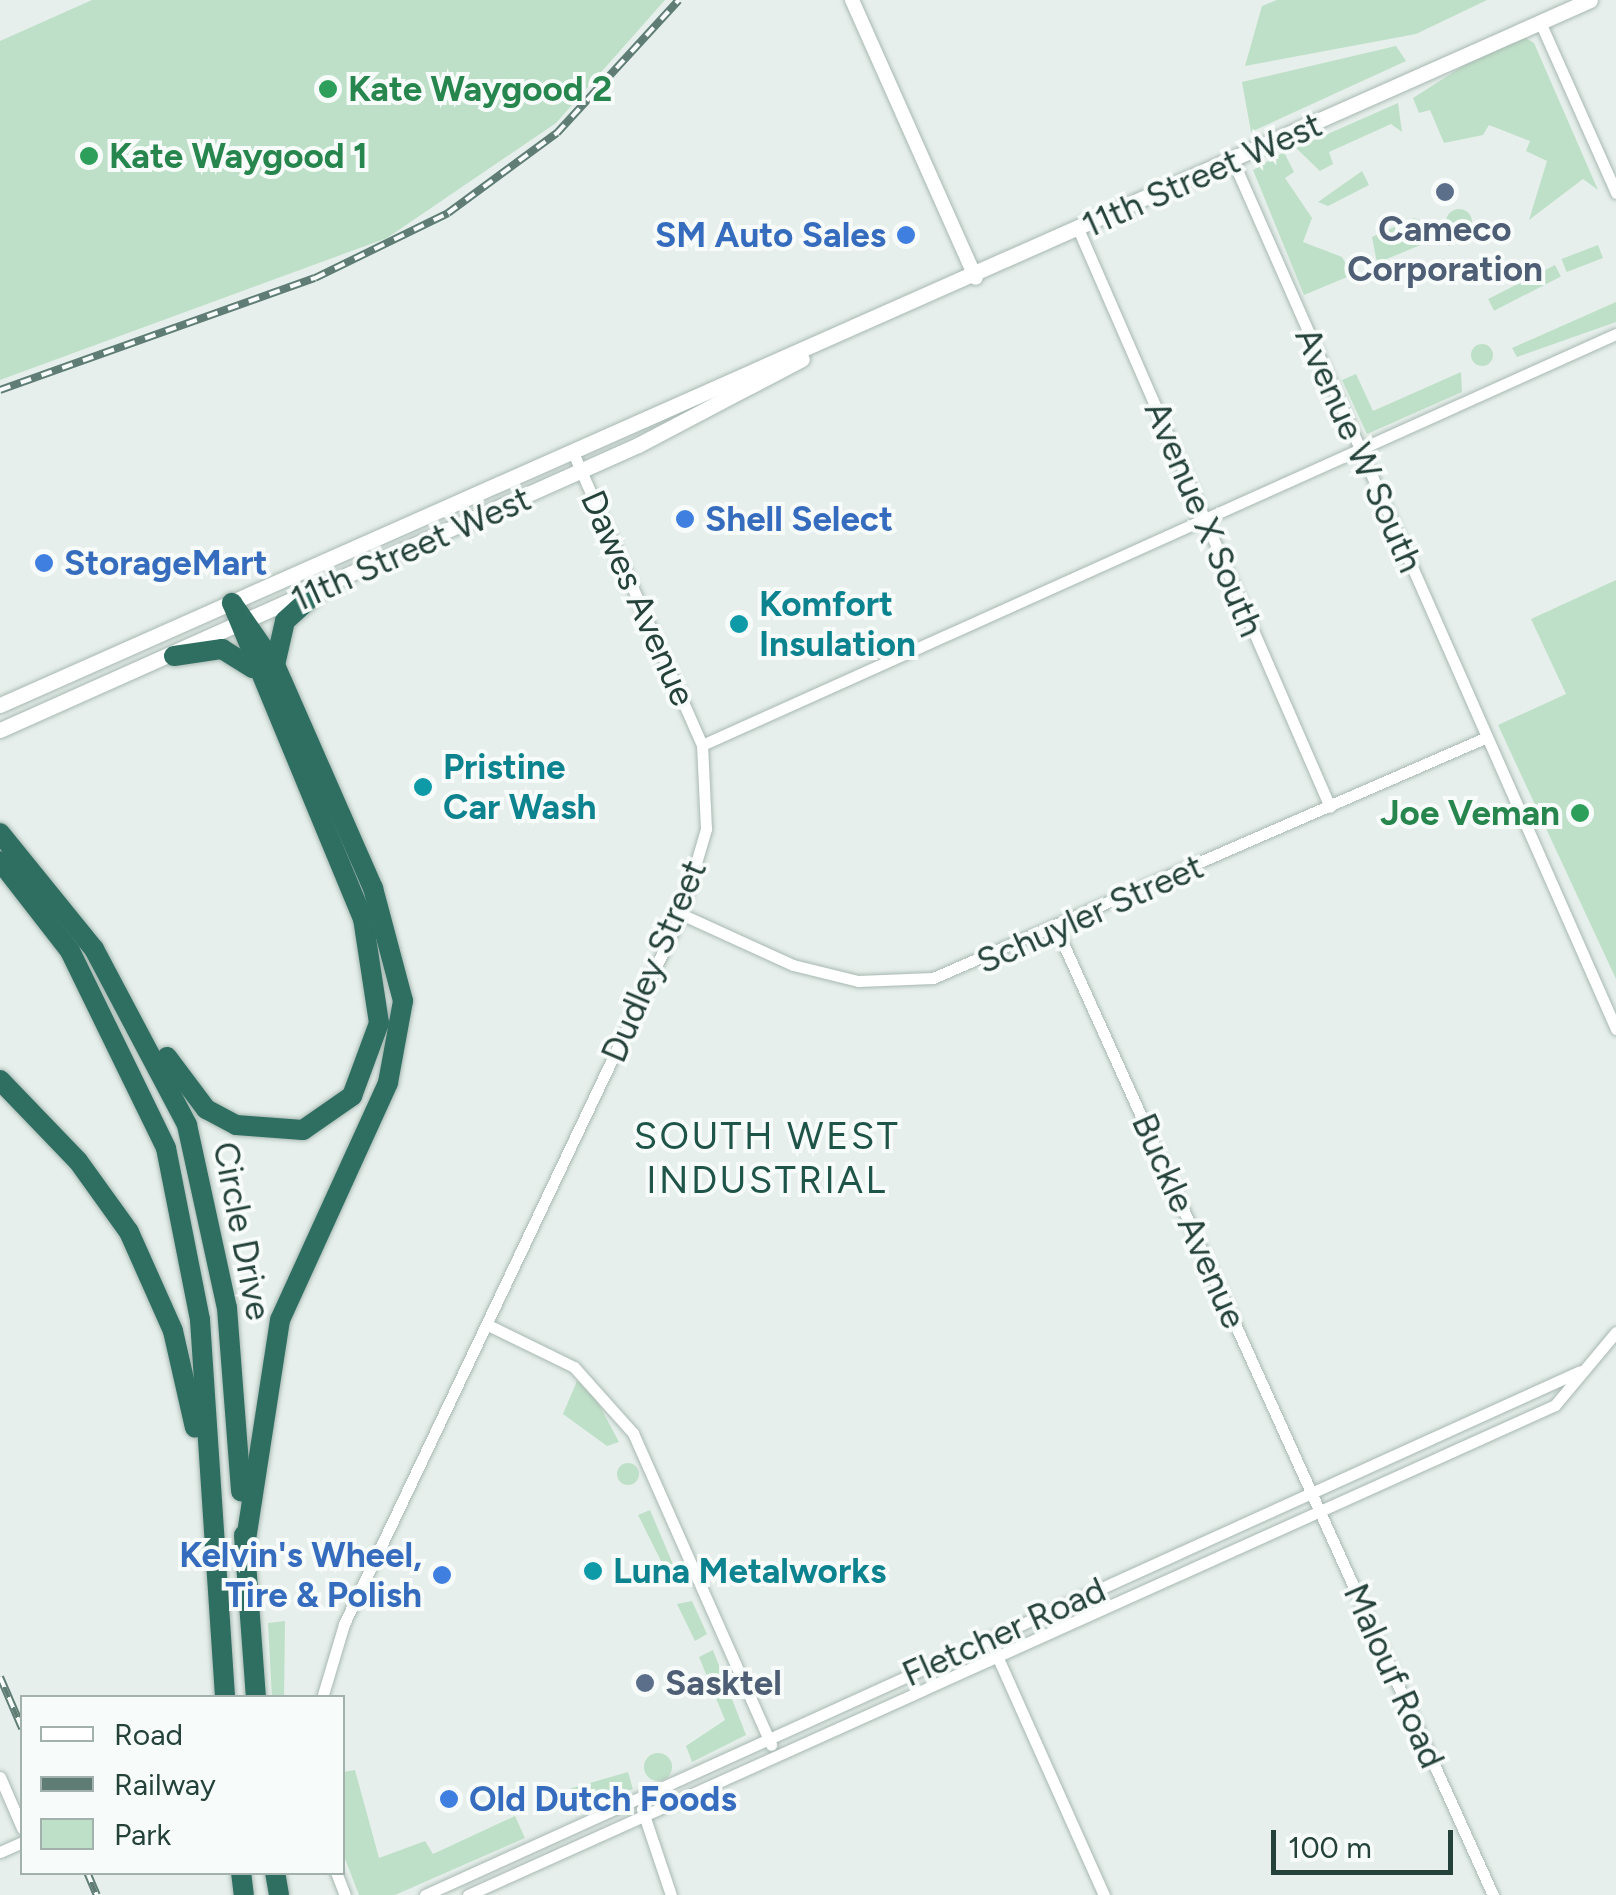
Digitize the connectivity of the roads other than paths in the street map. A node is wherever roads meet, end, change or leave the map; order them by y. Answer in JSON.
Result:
{"nodes":[{"id":1,"x":852,"y":0,"type":"edge"},
{"id":2,"x":1590,"y":0,"type":"edge"},
{"id":3,"x":1540,"y":22,"type":"junction"},
{"id":4,"x":1233,"y":161,"type":"junction"},
{"id":5,"x":1616,"y":193,"type":"edge"},
{"id":6,"x":1079,"y":231,"type":"junction"},
{"id":7,"x":976,"y":278,"type":"junction"},
{"id":8,"x":1616,"y":334,"type":"edge"},
{"id":9,"x":814,"y":351,"type":"junction"},
{"id":10,"x":1358,"y":450,"type":"junction"},
{"id":11,"x":574,"y":452,"type":"junction"},
{"id":12,"x":582,"y":472,"type":"junction"},
{"id":13,"x":1204,"y":520,"type":"junction"},
{"id":14,"x":320,"y":589,"type":"junction"},
{"id":15,"x":232,"y":603,"type":"junction"},
{"id":16,"x":244,"y":624,"type":"junction"},
{"id":17,"x":174,"y":656,"type":"junction"},
{"id":18,"x":275,"y":665,"type":"junction"},
{"id":19,"x":253,"y":670,"type":"junction"},
{"id":20,"x":0,"y":706,"type":"edge"},
{"id":21,"x":0,"y":730,"type":"edge"},
{"id":22,"x":1487,"y":737,"type":"junction"},
{"id":23,"x":702,"y":745,"type":"junction"},
{"id":24,"x":1330,"y":807,"type":"junction"},
{"id":25,"x":0,"y":833,"type":"edge"},
{"id":26,"x":0,"y":861,"type":"edge"},
{"id":27,"x":682,"y":914,"type":"junction"},
{"id":28,"x":1057,"y":930,"type":"junction"},
{"id":29,"x":114,"y":982,"type":"junction"},
{"id":30,"x":1616,"y":1029,"type":"edge"},
{"id":31,"x":0,"y":1080,"type":"edge"},
{"id":32,"x":488,"y":1325,"type":"junction"},
{"id":33,"x":1616,"y":1332,"type":"edge"},
{"id":34,"x":1584,"y":1370,"type":"junction"},
{"id":35,"x":206,"y":1470,"type":"junction"},
{"id":36,"x":1313,"y":1496,"type":"junction"},
{"id":37,"x":1320,"y":1512,"type":"junction"},
{"id":38,"x":245,"y":1547,"type":"junction"},
{"id":39,"x":989,"y":1638,"type":"junction"},
{"id":40,"x":999,"y":1656,"type":"junction"},
{"id":41,"x":225,"y":1695,"type":"edge"},
{"id":42,"x":256,"y":1695,"type":"edge"},
{"id":43,"x":323,"y":1695,"type":"edge"},
{"id":44,"x":768,"y":1738,"type":"junction"},
{"id":45,"x":776,"y":1754,"type":"junction"},
{"id":46,"x":0,"y":1777,"type":"edge"},
{"id":47,"x":637,"y":1798,"type":"junction"},
{"id":48,"x":644,"y":1814,"type":"junction"},
{"id":49,"x":20,"y":1823,"type":"edge"},
{"id":50,"x":425,"y":1895,"type":"edge"},
{"id":51,"x":468,"y":1895,"type":"edge"},
{"id":52,"x":672,"y":1895,"type":"edge"},
{"id":53,"x":1104,"y":1895,"type":"edge"},
{"id":54,"x":1493,"y":1895,"type":"edge"}],
"edges":[{"from":1,"to":7,"type":"street"},
{"from":2,"to":3,"type":"main road","name":"11th Street West"},
{"from":3,"to":4,"type":"main road","name":"11th Street West"},
{"from":3,"to":5,"type":"street"},
{"from":4,"to":6,"type":"main road","name":"11th Street West"},
{"from":4,"to":10,"type":"street","name":"Avenue W South"},
{"from":6,"to":7,"type":"main road","name":"11th Street West"},
{"from":6,"to":13,"type":"street","name":"Avenue X South"},
{"from":7,"to":9,"type":"main road","name":"11th Street West"},
{"from":8,"to":10,"type":"street"},
{"from":9,"to":11,"type":"main road","name":"11th Street West"},
{"from":9,"to":12,"type":"main road","name":"11th Street West"},
{"from":10,"to":13,"type":"street"},
{"from":10,"to":22,"type":"street","name":"Avenue W South"},
{"from":11,"to":12,"type":"street","name":"Dawes Avenue"},
{"from":11,"to":15,"type":"main road","name":"11th Street West"},
{"from":12,"to":14,"type":"main road","name":"11th Street West"},
{"from":12,"to":23,"type":"street","name":"Dawes Avenue"},
{"from":13,"to":23,"type":"street"},
{"from":13,"to":24,"type":"street","name":"Avenue X South"},
{"from":14,"to":16,"type":"main road","name":"11th Street West"},
{"from":14,"to":18,"type":"highway"},
{"from":15,"to":16,"type":"highway"},
{"from":15,"to":20,"type":"main road","name":"11th Street West"},
{"from":16,"to":17,"type":"main road","name":"11th Street West"},
{"from":16,"to":18,"type":"highway"},
{"from":16,"to":19,"type":"highway"},
{"from":17,"to":19,"type":"highway"},
{"from":17,"to":21,"type":"main road","name":"11th Street West"},
{"from":18,"to":38,"type":"highway"},
{"from":19,"to":29,"type":"highway"},
{"from":22,"to":24,"type":"street","name":"Schuyler Street"},
{"from":22,"to":30,"type":"street"},
{"from":23,"to":27,"type":"street","name":"Dudley Street"},
{"from":24,"to":28,"type":"street","name":"Schuyler Street"},
{"from":25,"to":29,"type":"highway","name":"Circle Drive"},
{"from":26,"to":35,"type":"highway","name":"Circle Drive"},
{"from":27,"to":28,"type":"street","name":"Schuyler Street"},
{"from":27,"to":32,"type":"street","name":"Dudley Street"},
{"from":28,"to":36,"type":"street","name":"Buckle Avenue"},
{"from":29,"to":38,"type":"highway","name":"Circle Drive"},
{"from":31,"to":35,"type":"highway"},
{"from":32,"to":43,"type":"street","name":"Dudley Street"},
{"from":32,"to":44,"type":"street"},
{"from":33,"to":34,"type":"street","name":"Fletcher Road"},
{"from":34,"to":36,"type":"street","name":"Fletcher Road"},
{"from":34,"to":37,"type":"street","name":"Fletcher Road"},
{"from":35,"to":41,"type":"highway","name":"Circle Drive"},
{"from":36,"to":37,"type":"street","name":"Buckle Avenue"},
{"from":36,"to":39,"type":"street","name":"Fletcher Road"},
{"from":37,"to":40,"type":"street","name":"Fletcher Road"},
{"from":37,"to":54,"type":"street","name":"Malouf Road"},
{"from":38,"to":42,"type":"highway","name":"Circle Drive"},
{"from":39,"to":40,"type":"street"},
{"from":39,"to":44,"type":"street","name":"Fletcher Road"},
{"from":40,"to":45,"type":"street","name":"Fletcher Road"},
{"from":40,"to":53,"type":"street"},
{"from":44,"to":45,"type":"street"},
{"from":44,"to":47,"type":"street","name":"Fletcher Road"},
{"from":45,"to":48,"type":"street","name":"Fletcher Road"},
{"from":46,"to":49,"type":"street"},
{"from":47,"to":48,"type":"street"},
{"from":47,"to":50,"type":"street","name":"Fletcher Road"},
{"from":48,"to":51,"type":"street","name":"Fletcher Road"},
{"from":48,"to":52,"type":"street"}]}
